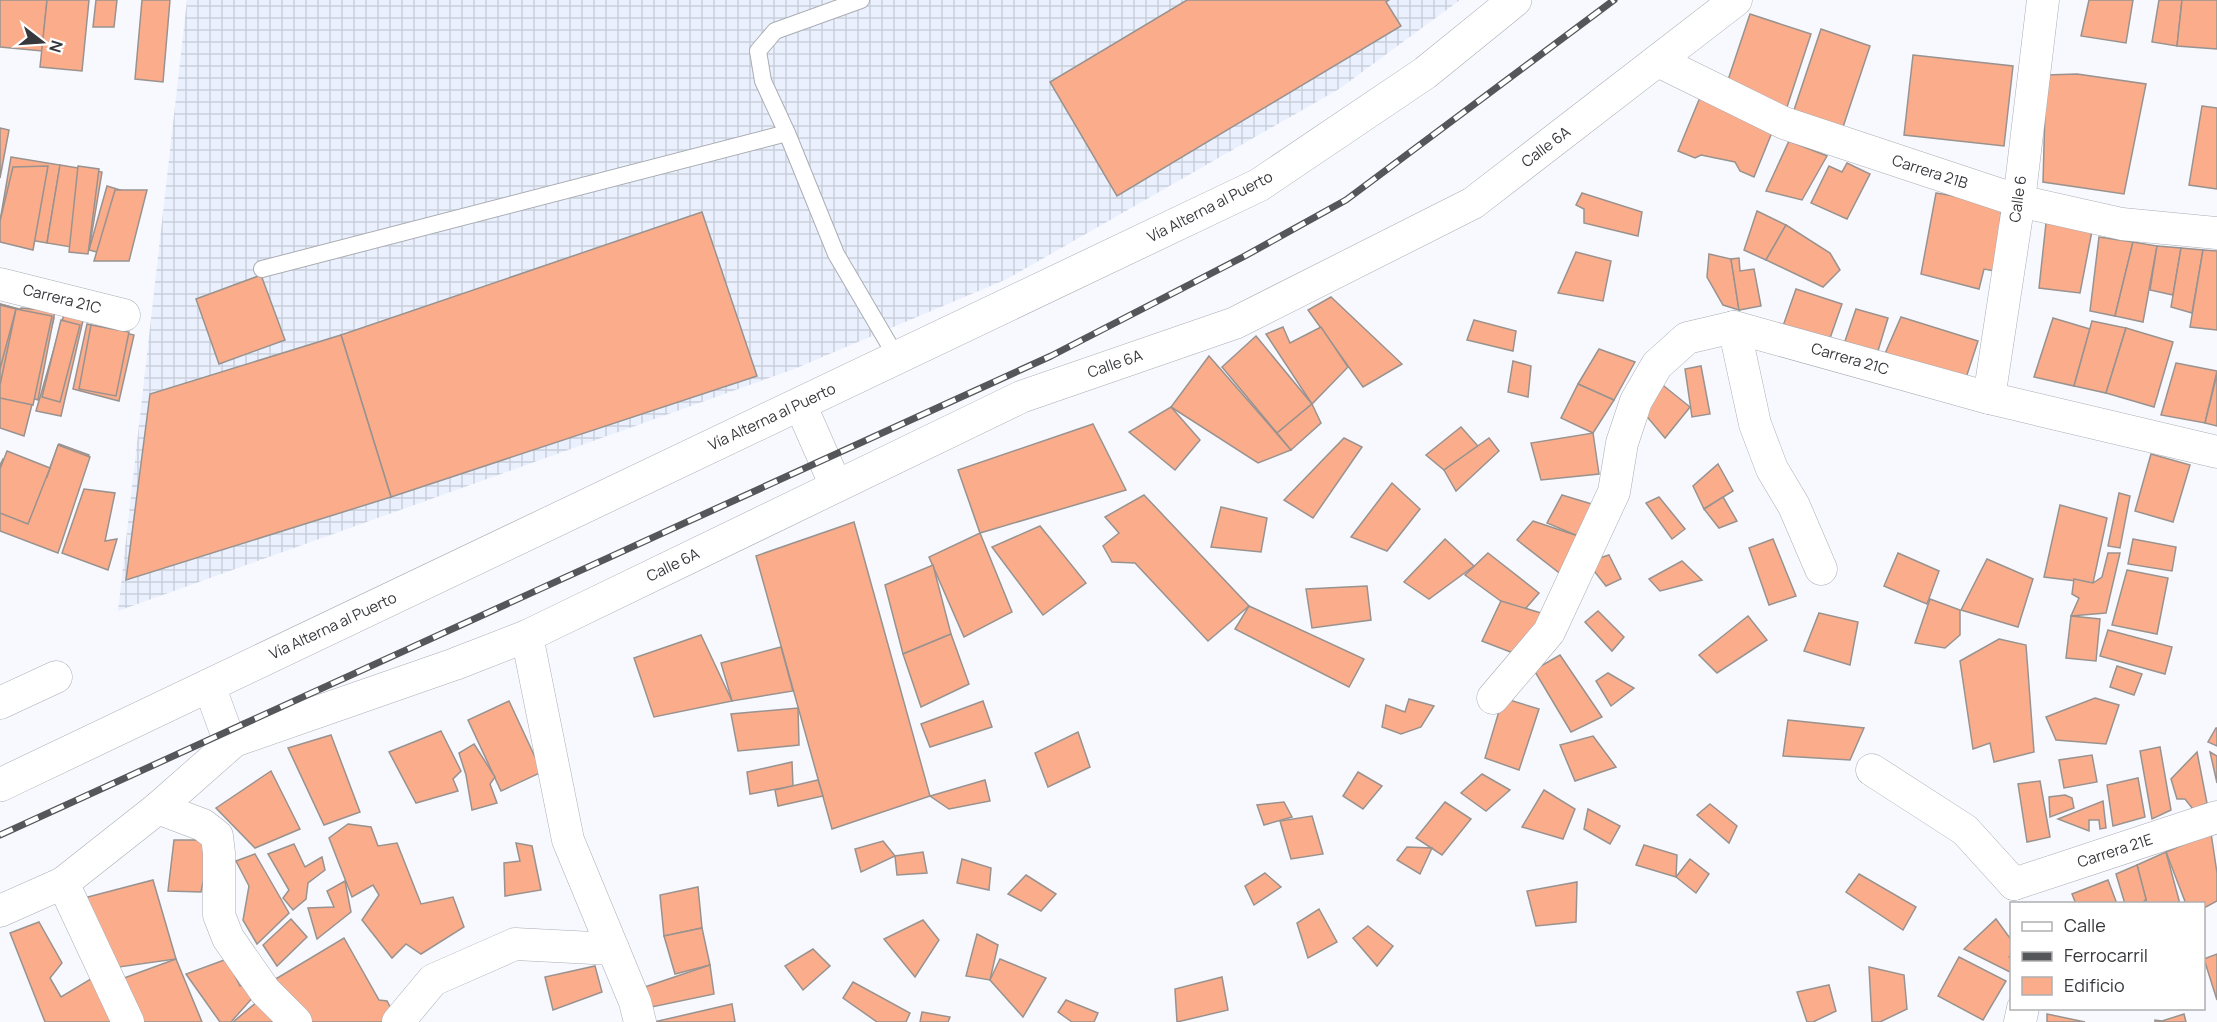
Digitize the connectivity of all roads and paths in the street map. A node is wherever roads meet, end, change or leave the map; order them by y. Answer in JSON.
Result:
{"nodes":[{"id":1,"x":861,"y":0,"type":"edge"},
{"id":2,"x":1515,"y":0,"type":"edge"},
{"id":3,"x":1736,"y":0,"type":"edge"},
{"id":4,"x":2043,"y":0,"type":"edge"},
{"id":5,"x":1658,"y":61,"type":"junction"},
{"id":6,"x":787,"y":133,"type":"junction"},
{"id":7,"x":2019,"y":201,"type":"junction"},
{"id":8,"x":2217,"y":233,"type":"edge"},
{"id":9,"x":262,"y":269,"type":"dead end"},
{"id":10,"x":0,"y":284,"type":"edge"},
{"id":11,"x":124,"y":315,"type":"dead end"},
{"id":12,"x":1734,"y":327,"type":"junction"},
{"id":13,"x":897,"y":358,"type":"junction"},
{"id":14,"x":1989,"y":398,"type":"junction"},
{"id":15,"x":800,"y":404,"type":"junction"},
{"id":16,"x":2217,"y":452,"type":"edge"},
{"id":17,"x":836,"y":486,"type":"junction"},
{"id":18,"x":1821,"y":569,"type":"dead end"},
{"id":19,"x":527,"y":636,"type":"junction"},
{"id":20,"x":56,"y":677,"type":"dead end"},
{"id":21,"x":209,"y":686,"type":"junction"},
{"id":22,"x":1492,"y":698,"type":"dead end"},
{"id":23,"x":0,"y":703,"type":"edge"},
{"id":24,"x":234,"y":741,"type":"junction"},
{"id":25,"x":1872,"y":770,"type":"dead end"},
{"id":26,"x":0,"y":785,"type":"edge"},
{"id":27,"x":158,"y":808,"type":"junction"},
{"id":28,"x":2217,"y":817,"type":"edge"},
{"id":29,"x":63,"y":883,"type":"junction"},
{"id":30,"x":2015,"y":894,"type":"edge"},
{"id":31,"x":0,"y":911,"type":"edge"},
{"id":32,"x":613,"y":949,"type":"junction"},
{"id":33,"x":128,"y":1022,"type":"edge"},
{"id":34,"x":296,"y":1022,"type":"edge"},
{"id":35,"x":398,"y":1022,"type":"edge"},
{"id":36,"x":640,"y":1022,"type":"edge"}],
"edges":[{"from":1,"to":6,"type":"lane"},
{"from":2,"to":13,"type":"main road","name":"Vía Alterna al Puerto"},
{"from":3,"to":5,"type":"street","name":"Calle 6A"},
{"from":4,"to":7,"type":"street","name":"Calle 6"},
{"from":5,"to":7,"type":"street","name":"Carrera 21B"},
{"from":5,"to":17,"type":"street","name":"Calle 6A"},
{"from":6,"to":9,"type":"lane"},
{"from":6,"to":13,"type":"lane"},
{"from":7,"to":8,"type":"street","name":"Carrera 21B"},
{"from":7,"to":14,"type":"street","name":"Calle 6"},
{"from":10,"to":11,"type":"street","name":"Carrera 21C"},
{"from":12,"to":14,"type":"street","name":"Carrera 21C"},
{"from":12,"to":18,"type":"street"},
{"from":12,"to":22,"type":"street"},
{"from":13,"to":15,"type":"main road","name":"Vía Alterna al Puerto"},
{"from":14,"to":16,"type":"street","name":"Carrera 21C"},
{"from":15,"to":17,"type":"street"},
{"from":15,"to":21,"type":"main road","name":"Vía Alterna al Puerto"},
{"from":17,"to":19,"type":"street","name":"Calle 6A"},
{"from":19,"to":24,"type":"street","name":"Calle 6A"},
{"from":19,"to":32,"type":"street"},
{"from":20,"to":23,"type":"street"},
{"from":21,"to":24,"type":"street"},
{"from":21,"to":26,"type":"main road","name":"Vía Alterna al Puerto"},
{"from":24,"to":27,"type":"street"},
{"from":25,"to":30,"type":"street"},
{"from":27,"to":29,"type":"street"},
{"from":27,"to":34,"type":"street"},
{"from":28,"to":30,"type":"street","name":"Carrera 21E"},
{"from":29,"to":31,"type":"street"},
{"from":29,"to":33,"type":"street"},
{"from":32,"to":35,"type":"street"},
{"from":32,"to":36,"type":"street"}]}
